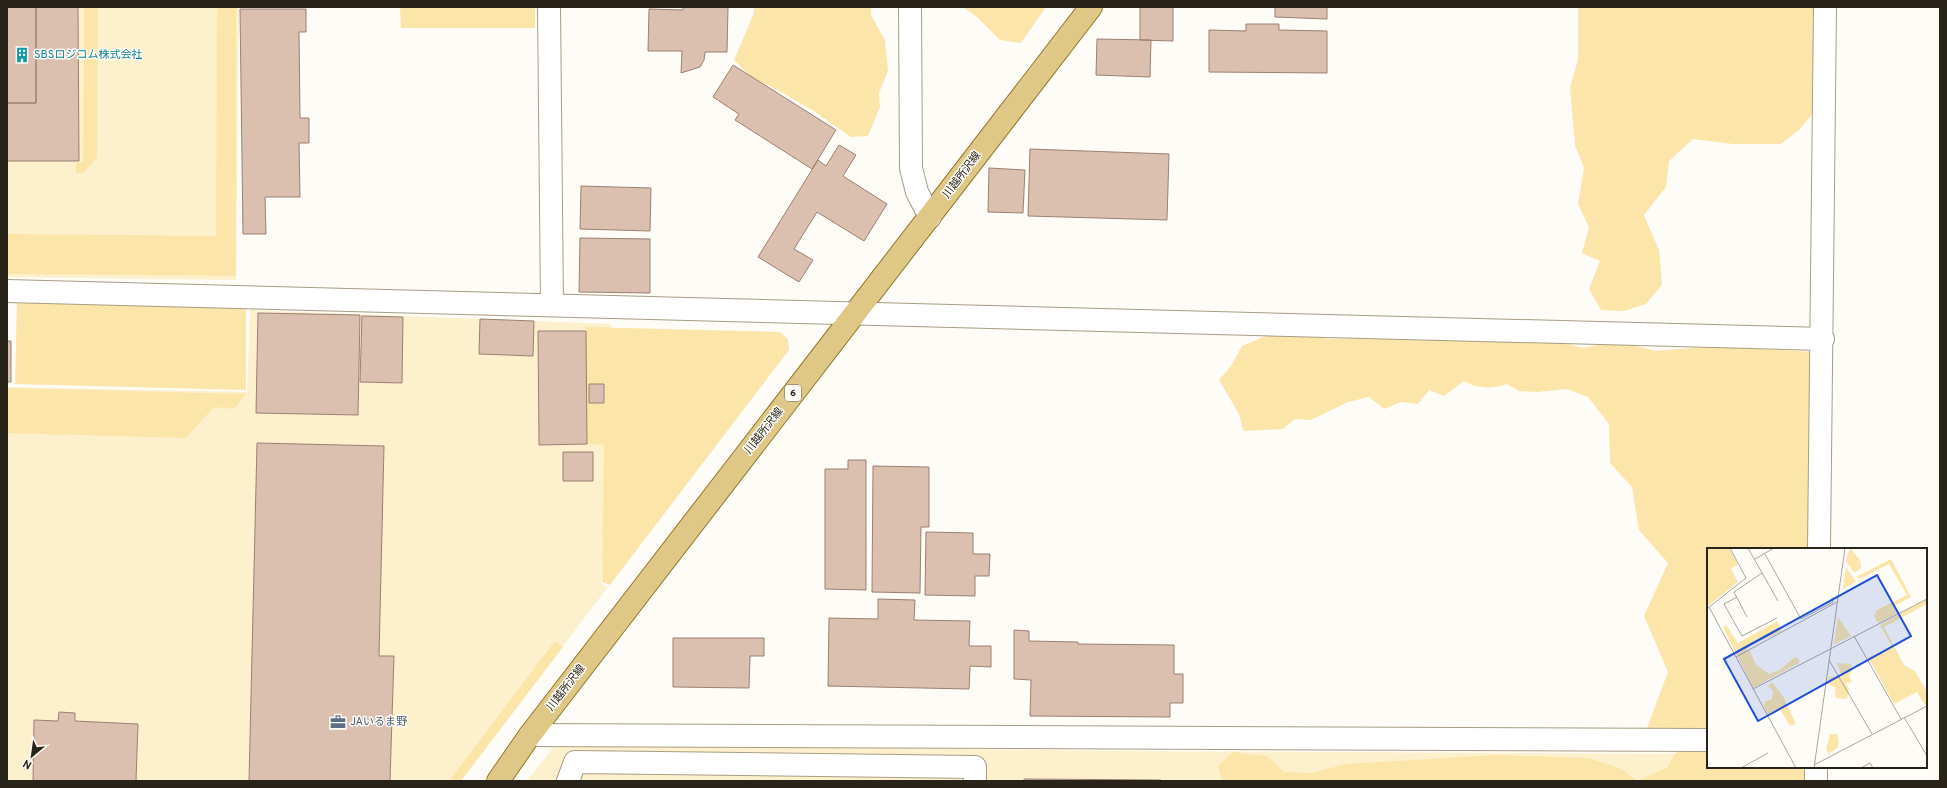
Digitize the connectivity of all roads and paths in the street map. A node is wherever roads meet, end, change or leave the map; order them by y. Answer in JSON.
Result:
{"nodes":[{"id":1,"x":549,"y":7,"type":"edge"},
{"id":2,"x":910,"y":7,"type":"edge"},
{"id":3,"x":1091,"y":7,"type":"edge"},
{"id":4,"x":1825,"y":7,"type":"edge"},
{"id":5,"x":930,"y":217,"type":"junction"},
{"id":6,"x":7,"y":291,"type":"edge"},
{"id":7,"x":552,"y":304,"type":"junction"},
{"id":8,"x":854,"y":313,"type":"junction"},
{"id":9,"x":1823,"y":339,"type":"junction"},
{"id":10,"x":1819,"y":548,"type":"edge"},
{"id":11,"x":530,"y":735,"type":"junction"},
{"id":12,"x":1707,"y":740,"type":"edge"},
{"id":13,"x":1816,"y":768,"type":"edge"},
{"id":14,"x":498,"y":781,"type":"edge"},
{"id":15,"x":568,"y":781,"type":"edge"},
{"id":16,"x":975,"y":781,"type":"edge"},
{"id":17,"x":1816,"y":781,"type":"edge"}],
"edges":[{"from":1,"to":7,"type":"street"},
{"from":2,"to":5,"type":"street"},
{"from":3,"to":5,"type":"main road","name":"川越所沢線","number":"6"},
{"from":4,"to":9,"type":"street"},
{"from":5,"to":8,"type":"main road","name":"川越所沢線","number":"6"},
{"from":6,"to":7,"type":"street"},
{"from":7,"to":8,"type":"street"},
{"from":8,"to":9,"type":"street"},
{"from":8,"to":11,"type":"main road","name":"川越所沢線","number":"6"},
{"from":9,"to":10,"type":"street"},
{"from":11,"to":12,"type":"street"},
{"from":11,"to":14,"type":"main road","name":"川越所沢線","number":"6"},
{"from":13,"to":17,"type":"street"},
{"from":15,"to":16,"type":"street"}]}
